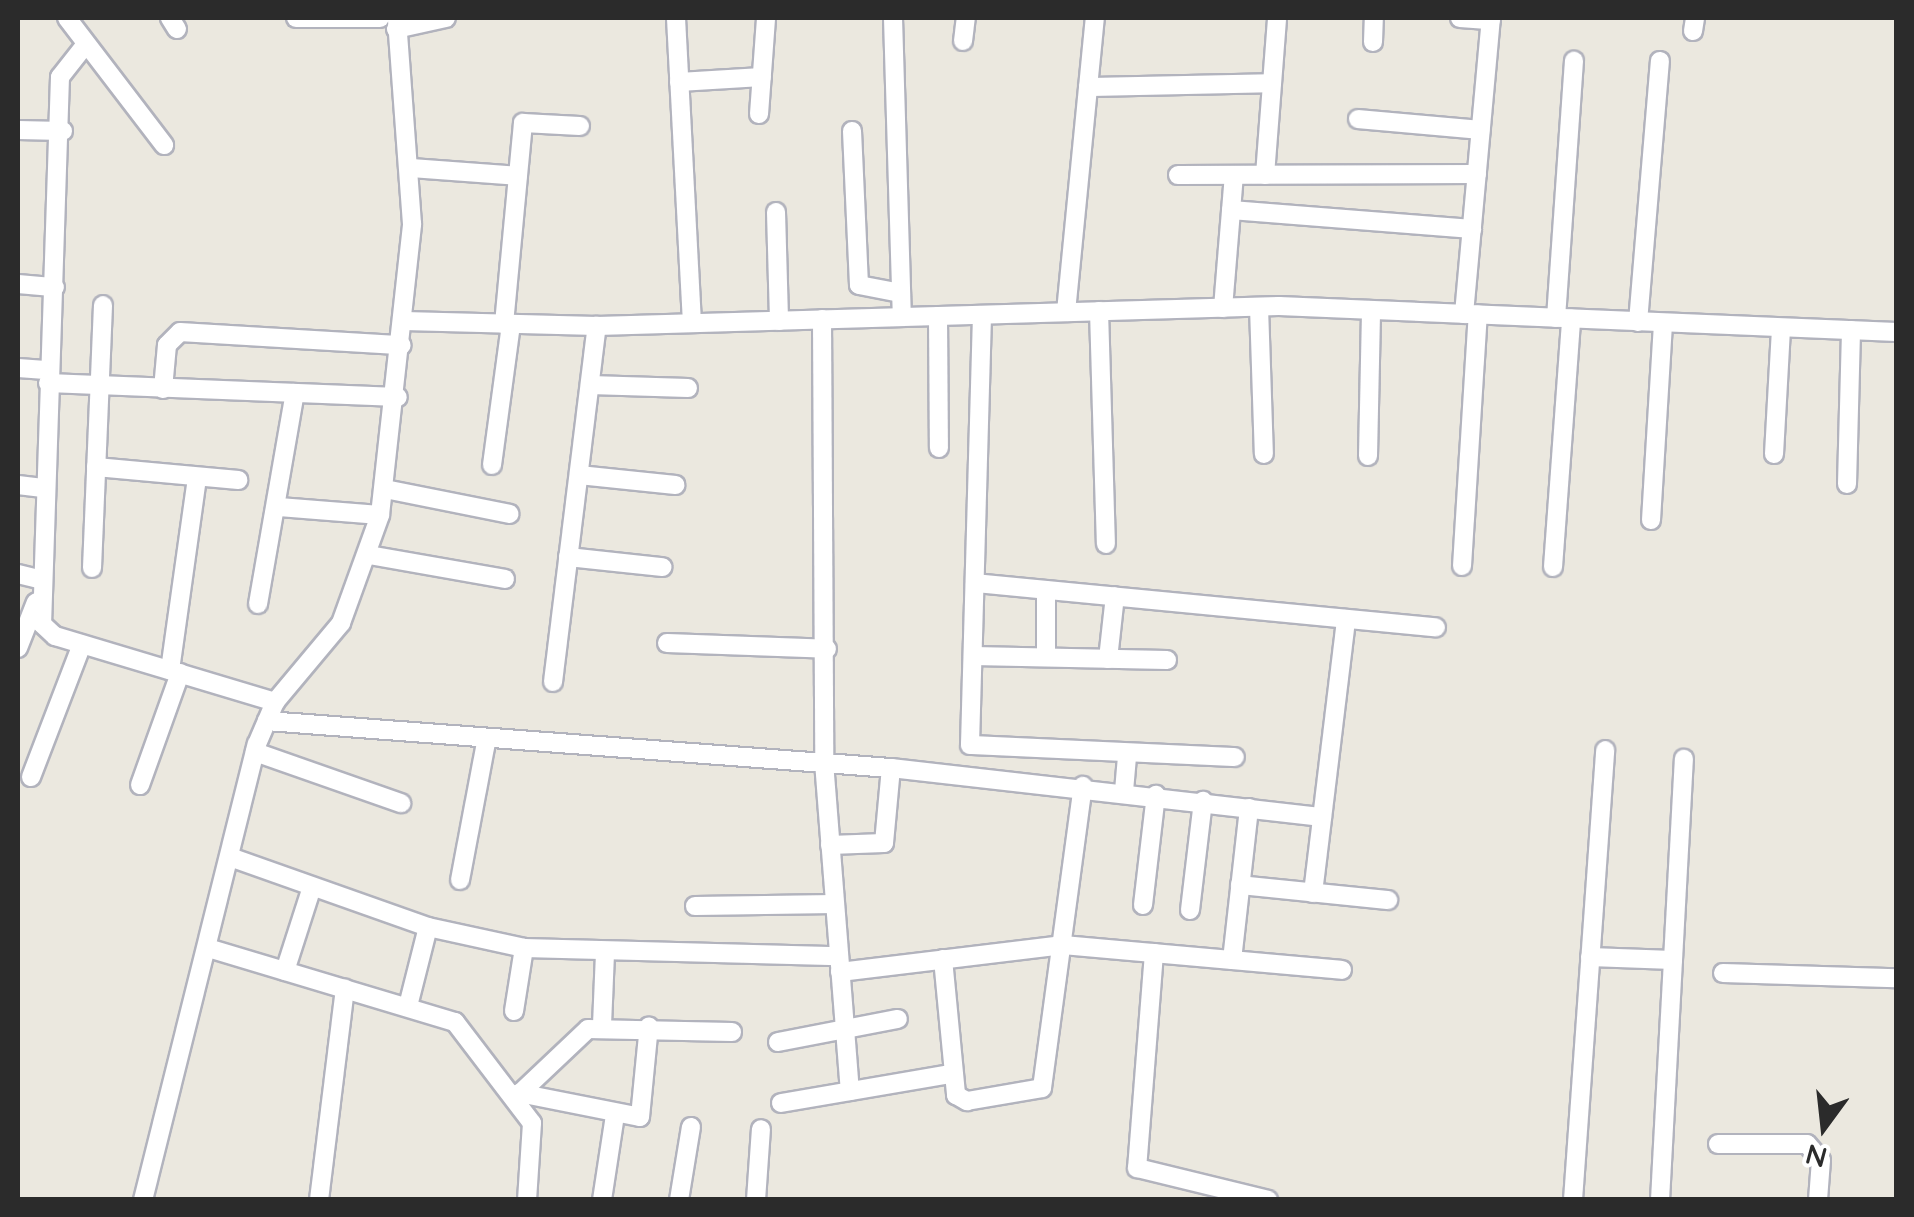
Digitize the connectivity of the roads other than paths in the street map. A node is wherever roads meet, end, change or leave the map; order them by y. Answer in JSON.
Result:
{"nodes":[{"id":1,"x":67,"y":18,"type":"edge"},
{"id":2,"x":296,"y":18,"type":"edge"},
{"id":3,"x":380,"y":18,"type":"edge"},
{"id":4,"x":446,"y":18,"type":"edge"},
{"id":5,"x":676,"y":18,"type":"edge"},
{"id":6,"x":766,"y":18,"type":"edge"},
{"id":7,"x":892,"y":18,"type":"edge"},
{"id":8,"x":966,"y":18,"type":"edge"},
{"id":9,"x":1095,"y":18,"type":"edge"},
{"id":10,"x":1278,"y":18,"type":"edge"},
{"id":11,"x":1374,"y":18,"type":"edge"},
{"id":12,"x":1460,"y":18,"type":"edge"},
{"id":13,"x":1491,"y":19,"type":"edge"},
{"id":14,"x":397,"y":23,"type":"edge"},
{"id":15,"x":963,"y":41,"type":"dead end"},
{"id":16,"x":1372,"y":42,"type":"dead end"},
{"id":17,"x":86,"y":44,"type":"junction"},
{"id":18,"x":1574,"y":61,"type":"dead end"},
{"id":19,"x":1660,"y":62,"type":"dead end"},
{"id":20,"x":762,"y":77,"type":"junction"},
{"id":21,"x":679,"y":82,"type":"junction"},
{"id":22,"x":1272,"y":82,"type":"junction"},
{"id":23,"x":1088,"y":87,"type":"junction"},
{"id":24,"x":760,"y":114,"type":"dead end"},
{"id":25,"x":1358,"y":119,"type":"dead end"},
{"id":26,"x":580,"y":126,"type":"dead end"},
{"id":27,"x":18,"y":130,"type":"edge"},
{"id":28,"x":1481,"y":130,"type":"junction"},
{"id":29,"x":852,"y":131,"type":"dead end"},
{"id":30,"x":63,"y":132,"type":"junction"},
{"id":31,"x":164,"y":145,"type":"dead end"},
{"id":32,"x":410,"y":168,"type":"junction"},
{"id":33,"x":1477,"y":174,"type":"junction"},
{"id":34,"x":1178,"y":175,"type":"dead end"},
{"id":35,"x":1234,"y":175,"type":"junction"},
{"id":36,"x":1265,"y":175,"type":"junction"},
{"id":37,"x":518,"y":176,"type":"junction"},
{"id":38,"x":1232,"y":210,"type":"junction"},
{"id":39,"x":776,"y":212,"type":"dead end"},
{"id":40,"x":1472,"y":230,"type":"junction"},
{"id":41,"x":18,"y":284,"type":"edge"},
{"id":42,"x":55,"y":287,"type":"junction"},
{"id":43,"x":901,"y":293,"type":"junction"},
{"id":44,"x":102,"y":305,"type":"dead end"},
{"id":45,"x":1259,"y":307,"type":"junction"},
{"id":46,"x":1224,"y":308,"type":"junction"},
{"id":47,"x":1371,"y":310,"type":"junction"},
{"id":48,"x":1066,"y":312,"type":"junction"},
{"id":49,"x":1099,"y":312,"type":"junction"},
{"id":50,"x":982,"y":315,"type":"junction"},
{"id":51,"x":1471,"y":315,"type":"junction"},
{"id":52,"x":938,"y":316,"type":"junction"},
{"id":53,"x":902,"y":317,"type":"junction"},
{"id":54,"x":1563,"y":318,"type":"junction"},
{"id":55,"x":822,"y":319,"type":"junction"},
{"id":56,"x":779,"y":320,"type":"junction"},
{"id":57,"x":404,"y":321,"type":"junction"},
{"id":58,"x":1638,"y":322,"type":"junction"},
{"id":59,"x":692,"y":323,"type":"junction"},
{"id":60,"x":1663,"y":323,"type":"junction"},
{"id":61,"x":507,"y":324,"type":"junction"},
{"id":62,"x":597,"y":326,"type":"junction"},
{"id":63,"x":1781,"y":328,"type":"junction"},
{"id":64,"x":1851,"y":330,"type":"junction"},
{"id":65,"x":1896,"y":332,"type":"edge"},
{"id":66,"x":402,"y":345,"type":"junction"},
{"id":67,"x":18,"y":368,"type":"edge"},
{"id":68,"x":48,"y":377,"type":"junction"},
{"id":69,"x":590,"y":385,"type":"junction"},
{"id":70,"x":98,"y":386,"type":"junction"},
{"id":71,"x":688,"y":388,"type":"dead end"},
{"id":72,"x":163,"y":389,"type":"junction"},
{"id":73,"x":295,"y":393,"type":"junction"},
{"id":74,"x":398,"y":397,"type":"junction"},
{"id":75,"x":939,"y":448,"type":"dead end"},
{"id":76,"x":1264,"y":454,"type":"dead end"},
{"id":77,"x":1774,"y":454,"type":"dead end"},
{"id":78,"x":1368,"y":456,"type":"dead end"},
{"id":79,"x":492,"y":465,"type":"dead end"},
{"id":80,"x":96,"y":467,"type":"junction"},
{"id":81,"x":578,"y":475,"type":"junction"},
{"id":82,"x":197,"y":476,"type":"junction"},
{"id":83,"x":238,"y":480,"type":"dead end"},
{"id":84,"x":1847,"y":484,"type":"dead end"},
{"id":85,"x":18,"y":485,"type":"edge"},
{"id":86,"x":676,"y":485,"type":"dead end"},
{"id":87,"x":44,"y":488,"type":"junction"},
{"id":88,"x":385,"y":489,"type":"junction"},
{"id":89,"x":279,"y":507,"type":"junction"},
{"id":90,"x":510,"y":514,"type":"dead end"},
{"id":91,"x":380,"y":515,"type":"junction"},
{"id":92,"x":1651,"y":520,"type":"dead end"},
{"id":93,"x":1106,"y":544,"type":"dead end"},
{"id":94,"x":369,"y":554,"type":"junction"},
{"id":95,"x":568,"y":557,"type":"junction"},
{"id":96,"x":1462,"y":566,"type":"dead end"},
{"id":97,"x":1553,"y":566,"type":"dead end"},
{"id":98,"x":662,"y":567,"type":"dead end"},
{"id":99,"x":92,"y":568,"type":"dead end"},
{"id":100,"x":18,"y":576,"type":"edge"},
{"id":101,"x":506,"y":579,"type":"dead end"},
{"id":102,"x":38,"y":580,"type":"junction"},
{"id":103,"x":975,"y":583,"type":"junction"},
{"id":104,"x":1046,"y":590,"type":"junction"},
{"id":105,"x":1115,"y":596,"type":"junction"},
{"id":106,"x":36,"y":602,"type":"junction"},
{"id":107,"x":258,"y":604,"type":"dead end"},
{"id":108,"x":1346,"y":618,"type":"junction"},
{"id":109,"x":1436,"y":627,"type":"dead end"},
{"id":110,"x":667,"y":643,"type":"dead end"},
{"id":111,"x":82,"y":644,"type":"junction"},
{"id":112,"x":18,"y":648,"type":"edge"},
{"id":113,"x":827,"y":650,"type":"junction"},
{"id":114,"x":973,"y":656,"type":"junction"},
{"id":115,"x":1046,"y":657,"type":"junction"},
{"id":116,"x":1108,"y":659,"type":"junction"},
{"id":117,"x":1166,"y":660,"type":"dead end"},
{"id":118,"x":175,"y":672,"type":"junction"},
{"id":119,"x":553,"y":682,"type":"dead end"},
{"id":120,"x":275,"y":702,"type":"junction"},
{"id":121,"x":266,"y":721,"type":"junction"},
{"id":122,"x":486,"y":743,"type":"junction"},
{"id":123,"x":1605,"y":750,"type":"dead end"},
{"id":124,"x":255,"y":752,"type":"junction"},
{"id":125,"x":1127,"y":753,"type":"junction"},
{"id":126,"x":1235,"y":757,"type":"dead end"},
{"id":127,"x":1684,"y":759,"type":"dead end"},
{"id":128,"x":824,"y":762,"type":"junction"},
{"id":129,"x":891,"y":768,"type":"junction"},
{"id":130,"x":31,"y":777,"type":"dead end"},
{"id":131,"x":140,"y":786,"type":"dead end"},
{"id":132,"x":1083,"y":786,"type":"junction"},
{"id":133,"x":1124,"y":791,"type":"junction"},
{"id":134,"x":1156,"y":795,"type":"junction"},
{"id":135,"x":1203,"y":802,"type":"junction"},
{"id":136,"x":400,"y":803,"type":"dead end"},
{"id":137,"x":1249,"y":808,"type":"junction"},
{"id":138,"x":1322,"y":818,"type":"junction"},
{"id":139,"x":830,"y":845,"type":"junction"},
{"id":140,"x":230,"y":857,"type":"junction"},
{"id":141,"x":460,"y":880,"type":"dead end"},
{"id":142,"x":1240,"y":886,"type":"junction"},
{"id":143,"x":312,"y":890,"type":"junction"},
{"id":144,"x":1314,"y":893,"type":"junction"},
{"id":145,"x":1388,"y":900,"type":"dead end"},
{"id":146,"x":835,"y":904,"type":"junction"},
{"id":147,"x":1143,"y":905,"type":"dead end"},
{"id":148,"x":695,"y":906,"type":"dead end"},
{"id":149,"x":1190,"y":910,"type":"dead end"},
{"id":150,"x":428,"y":927,"type":"junction"},
{"id":151,"x":1064,"y":946,"type":"junction"},
{"id":152,"x":208,"y":948,"type":"junction"},
{"id":153,"x":524,"y":948,"type":"junction"},
{"id":154,"x":605,"y":952,"type":"junction"},
{"id":155,"x":1154,"y":953,"type":"junction"},
{"id":156,"x":1590,"y":957,"type":"junction"},
{"id":157,"x":943,"y":959,"type":"junction"},
{"id":158,"x":1232,"y":960,"type":"junction"},
{"id":159,"x":1673,"y":960,"type":"junction"},
{"id":160,"x":840,"y":964,"type":"junction"},
{"id":161,"x":1342,"y":970,"type":"dead end"},
{"id":162,"x":286,"y":971,"type":"junction"},
{"id":163,"x":1722,"y":973,"type":"dead end"},
{"id":164,"x":1896,"y":978,"type":"edge"},
{"id":165,"x":345,"y":989,"type":"junction"},
{"id":166,"x":408,"y":1006,"type":"junction"},
{"id":167,"x":514,"y":1012,"type":"dead end"},
{"id":168,"x":898,"y":1019,"type":"dead end"},
{"id":169,"x":602,"y":1025,"type":"junction"},
{"id":170,"x":649,"y":1026,"type":"junction"},
{"id":171,"x":845,"y":1029,"type":"junction"},
{"id":172,"x":732,"y":1032,"type":"dead end"},
{"id":173,"x":778,"y":1042,"type":"dead end"},
{"id":174,"x":950,"y":1074,"type":"junction"},
{"id":175,"x":850,"y":1090,"type":"junction"},
{"id":176,"x":517,"y":1095,"type":"junction"},
{"id":177,"x":781,"y":1102,"type":"dead end"},
{"id":178,"x":615,"y":1116,"type":"junction"},
{"id":179,"x":691,"y":1127,"type":"dead end"},
{"id":180,"x":760,"y":1129,"type":"dead end"},
{"id":181,"x":1718,"y":1144,"type":"dead end"},
{"id":182,"x":143,"y":1200,"type":"edge"},
{"id":183,"x":318,"y":1200,"type":"edge"},
{"id":184,"x":527,"y":1200,"type":"edge"},
{"id":185,"x":602,"y":1200,"type":"edge"},
{"id":186,"x":680,"y":1200,"type":"edge"},
{"id":187,"x":756,"y":1200,"type":"edge"},
{"id":188,"x":1268,"y":1200,"type":"edge"},
{"id":189,"x":1573,"y":1200,"type":"edge"},
{"id":190,"x":1660,"y":1200,"type":"edge"},
{"id":191,"x":1818,"y":1200,"type":"edge"}],
"edges":[{"from":1,"to":17,"type":"street"},
{"from":2,"to":3,"type":"street"},
{"from":4,"to":14,"type":"street"},
{"from":5,"to":21,"type":"street"},
{"from":6,"to":20,"type":"street"},
{"from":7,"to":43,"type":"street"},
{"from":8,"to":15,"type":"street"},
{"from":9,"to":23,"type":"street"},
{"from":10,"to":22,"type":"street"},
{"from":11,"to":16,"type":"street"},
{"from":12,"to":13,"type":"street"},
{"from":13,"to":28,"type":"street"},
{"from":14,"to":32,"type":"street"},
{"from":17,"to":30,"type":"street"},
{"from":17,"to":31,"type":"street"},
{"from":18,"to":54,"type":"street"},
{"from":19,"to":58,"type":"street"},
{"from":20,"to":21,"type":"street"},
{"from":20,"to":24,"type":"street"},
{"from":21,"to":59,"type":"street"},
{"from":22,"to":23,"type":"street"},
{"from":22,"to":36,"type":"street"},
{"from":23,"to":48,"type":"street"},
{"from":25,"to":28,"type":"street"},
{"from":26,"to":37,"type":"street"},
{"from":27,"to":30,"type":"street"},
{"from":28,"to":33,"type":"street"},
{"from":29,"to":43,"type":"street"},
{"from":30,"to":42,"type":"street"},
{"from":32,"to":37,"type":"street"},
{"from":32,"to":57,"type":"street"},
{"from":33,"to":36,"type":"street"},
{"from":33,"to":40,"type":"street"},
{"from":34,"to":35,"type":"street"},
{"from":35,"to":36,"type":"street"},
{"from":35,"to":38,"type":"street"},
{"from":37,"to":61,"type":"street"},
{"from":38,"to":40,"type":"street"},
{"from":38,"to":46,"type":"street"},
{"from":39,"to":56,"type":"street"},
{"from":40,"to":51,"type":"street"},
{"from":41,"to":42,"type":"street"},
{"from":42,"to":68,"type":"street"},
{"from":43,"to":53,"type":"street"},
{"from":44,"to":70,"type":"street"},
{"from":45,"to":46,"type":"street"},
{"from":45,"to":47,"type":"street"},
{"from":45,"to":76,"type":"street"},
{"from":46,"to":49,"type":"street"},
{"from":47,"to":51,"type":"street"},
{"from":47,"to":78,"type":"street"},
{"from":48,"to":49,"type":"street"},
{"from":48,"to":50,"type":"street"},
{"from":49,"to":93,"type":"street"},
{"from":50,"to":52,"type":"street"},
{"from":50,"to":103,"type":"street"},
{"from":51,"to":54,"type":"street"},
{"from":51,"to":96,"type":"street"},
{"from":52,"to":53,"type":"street"},
{"from":52,"to":75,"type":"street"},
{"from":53,"to":55,"type":"street"},
{"from":54,"to":58,"type":"street"},
{"from":54,"to":97,"type":"street"},
{"from":55,"to":56,"type":"street"},
{"from":55,"to":113,"type":"street"},
{"from":56,"to":59,"type":"street"},
{"from":57,"to":61,"type":"street"},
{"from":57,"to":66,"type":"street"},
{"from":58,"to":60,"type":"street"},
{"from":59,"to":62,"type":"street"},
{"from":60,"to":63,"type":"street"},
{"from":60,"to":92,"type":"street"},
{"from":61,"to":62,"type":"street"},
{"from":61,"to":79,"type":"street"},
{"from":62,"to":69,"type":"street"},
{"from":63,"to":64,"type":"street"},
{"from":63,"to":77,"type":"street"},
{"from":64,"to":65,"type":"street"},
{"from":64,"to":84,"type":"street"},
{"from":66,"to":72,"type":"street"},
{"from":66,"to":74,"type":"street"},
{"from":67,"to":68,"type":"street"},
{"from":68,"to":70,"type":"street"},
{"from":68,"to":87,"type":"street"},
{"from":69,"to":71,"type":"street"},
{"from":69,"to":81,"type":"street"},
{"from":70,"to":72,"type":"street"},
{"from":70,"to":80,"type":"street"},
{"from":72,"to":73,"type":"street"},
{"from":73,"to":74,"type":"street"},
{"from":73,"to":89,"type":"street"},
{"from":74,"to":88,"type":"street"},
{"from":80,"to":82,"type":"street"},
{"from":80,"to":99,"type":"street"},
{"from":81,"to":86,"type":"street"},
{"from":81,"to":95,"type":"street"},
{"from":82,"to":83,"type":"street"},
{"from":82,"to":118,"type":"street"},
{"from":85,"to":87,"type":"street"},
{"from":87,"to":102,"type":"street"},
{"from":88,"to":90,"type":"street"},
{"from":88,"to":91,"type":"street"},
{"from":89,"to":91,"type":"street"},
{"from":89,"to":107,"type":"street"},
{"from":91,"to":94,"type":"street"},
{"from":94,"to":101,"type":"street"},
{"from":94,"to":120,"type":"street"},
{"from":95,"to":98,"type":"street"},
{"from":95,"to":119,"type":"street"},
{"from":100,"to":102,"type":"street"},
{"from":102,"to":106,"type":"street"},
{"from":103,"to":104,"type":"street"},
{"from":103,"to":114,"type":"street"},
{"from":104,"to":105,"type":"street"},
{"from":104,"to":115,"type":"street"},
{"from":105,"to":108,"type":"street"},
{"from":105,"to":116,"type":"street"},
{"from":106,"to":111,"type":"street"},
{"from":106,"to":112,"type":"street"},
{"from":108,"to":109,"type":"street"},
{"from":108,"to":138,"type":"street"},
{"from":110,"to":113,"type":"street"},
{"from":111,"to":118,"type":"street"},
{"from":111,"to":130,"type":"street"},
{"from":113,"to":128,"type":"street"},
{"from":114,"to":115,"type":"street"},
{"from":114,"to":125,"type":"street"},
{"from":115,"to":116,"type":"street"},
{"from":116,"to":117,"type":"street"},
{"from":118,"to":120,"type":"street"},
{"from":118,"to":131,"type":"street"},
{"from":120,"to":121,"type":"street"},
{"from":121,"to":122,"type":"street"},
{"from":121,"to":124,"type":"street"},
{"from":122,"to":128,"type":"street"},
{"from":122,"to":141,"type":"street"},
{"from":123,"to":156,"type":"street"},
{"from":124,"to":136,"type":"street"},
{"from":124,"to":140,"type":"street"},
{"from":125,"to":126,"type":"street"},
{"from":125,"to":133,"type":"street"},
{"from":127,"to":159,"type":"street"},
{"from":128,"to":129,"type":"street"},
{"from":128,"to":139,"type":"street"},
{"from":129,"to":132,"type":"street"},
{"from":129,"to":139,"type":"street"},
{"from":132,"to":133,"type":"street"},
{"from":132,"to":151,"type":"street"},
{"from":133,"to":134,"type":"street"},
{"from":134,"to":135,"type":"street"},
{"from":134,"to":147,"type":"street"},
{"from":135,"to":137,"type":"street"},
{"from":135,"to":149,"type":"street"},
{"from":137,"to":138,"type":"street"},
{"from":137,"to":142,"type":"street"},
{"from":138,"to":144,"type":"street"},
{"from":139,"to":146,"type":"street"},
{"from":140,"to":143,"type":"street"},
{"from":140,"to":152,"type":"street"},
{"from":142,"to":144,"type":"street"},
{"from":142,"to":158,"type":"street"},
{"from":143,"to":150,"type":"street"},
{"from":143,"to":162,"type":"street"},
{"from":144,"to":145,"type":"street"},
{"from":146,"to":148,"type":"street"},
{"from":146,"to":160,"type":"street"},
{"from":150,"to":153,"type":"street"},
{"from":150,"to":166,"type":"street"},
{"from":151,"to":155,"type":"street"},
{"from":151,"to":157,"type":"street"},
{"from":151,"to":174,"type":"street"},
{"from":152,"to":162,"type":"street"},
{"from":152,"to":182,"type":"street"},
{"from":153,"to":154,"type":"street"},
{"from":153,"to":167,"type":"street"},
{"from":154,"to":160,"type":"street"},
{"from":154,"to":169,"type":"street"},
{"from":155,"to":158,"type":"street"},
{"from":155,"to":188,"type":"street"},
{"from":156,"to":159,"type":"street"},
{"from":156,"to":189,"type":"street"},
{"from":157,"to":160,"type":"street"},
{"from":157,"to":174,"type":"street"},
{"from":158,"to":161,"type":"street"},
{"from":159,"to":190,"type":"street"},
{"from":160,"to":171,"type":"street"},
{"from":162,"to":165,"type":"street"},
{"from":163,"to":164,"type":"street"},
{"from":165,"to":166,"type":"street"},
{"from":165,"to":183,"type":"street"},
{"from":166,"to":176,"type":"street"},
{"from":168,"to":171,"type":"street"},
{"from":169,"to":170,"type":"street"},
{"from":169,"to":176,"type":"street"},
{"from":170,"to":172,"type":"street"},
{"from":170,"to":178,"type":"street"},
{"from":171,"to":173,"type":"street"},
{"from":171,"to":175,"type":"street"},
{"from":174,"to":175,"type":"street"},
{"from":175,"to":177,"type":"street"},
{"from":176,"to":178,"type":"street"},
{"from":176,"to":184,"type":"street"},
{"from":178,"to":185,"type":"street"},
{"from":179,"to":186,"type":"street"},
{"from":180,"to":187,"type":"street"},
{"from":181,"to":191,"type":"street"}]}
